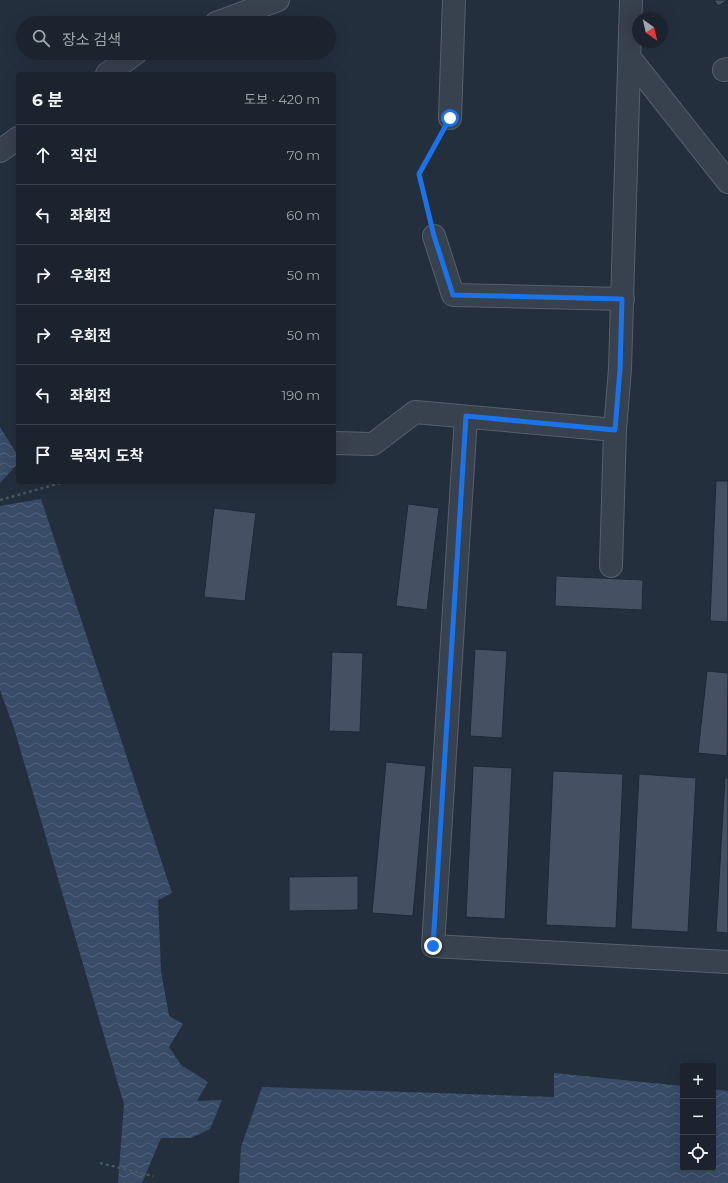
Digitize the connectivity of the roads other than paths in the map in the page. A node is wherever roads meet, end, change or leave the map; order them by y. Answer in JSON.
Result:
{"nodes":[{"id":1,"x":278,"y":0,"type":"edge"},
{"id":2,"x":454,"y":0,"type":"edge"},
{"id":3,"x":631,"y":0,"type":"edge"},
{"id":4,"x":235,"y":16,"type":"edge"},
{"id":5,"x":630,"y":58,"type":"junction"},
{"id":6,"x":126,"y":60,"type":"edge"},
{"id":7,"x":110,"y":72,"type":"edge"},
{"id":8,"x":450,"y":118,"type":"road end"},
{"id":9,"x":16,"y":139,"type":"edge"},
{"id":10,"x":0,"y":151,"type":"edge"},
{"id":11,"x":728,"y":182,"type":"edge"},
{"id":12,"x":434,"y":236,"type":"road end"},
{"id":13,"x":622,"y":299,"type":"junction"},
{"id":14,"x":466,"y":416,"type":"junction"},
{"id":15,"x":615,"y":430,"type":"junction"},
{"id":16,"x":336,"y":443,"type":"edge"},
{"id":17,"x":611,"y":566,"type":"dead end"},
{"id":18,"x":728,"y":962,"type":"edge"}],
"edges":[{"from":1,"to":4,"type":"street"},
{"from":2,"to":8,"type":"street"},
{"from":3,"to":5,"type":"street"},
{"from":5,"to":11,"type":"street"},
{"from":5,"to":13,"type":"street"},
{"from":6,"to":7,"type":"street"},
{"from":9,"to":10,"type":"street"},
{"from":12,"to":13,"type":"street"},
{"from":13,"to":15,"type":"street"},
{"from":14,"to":15,"type":"street"},
{"from":14,"to":16,"type":"street"},
{"from":14,"to":18,"type":"street"},
{"from":15,"to":17,"type":"street"}]}
